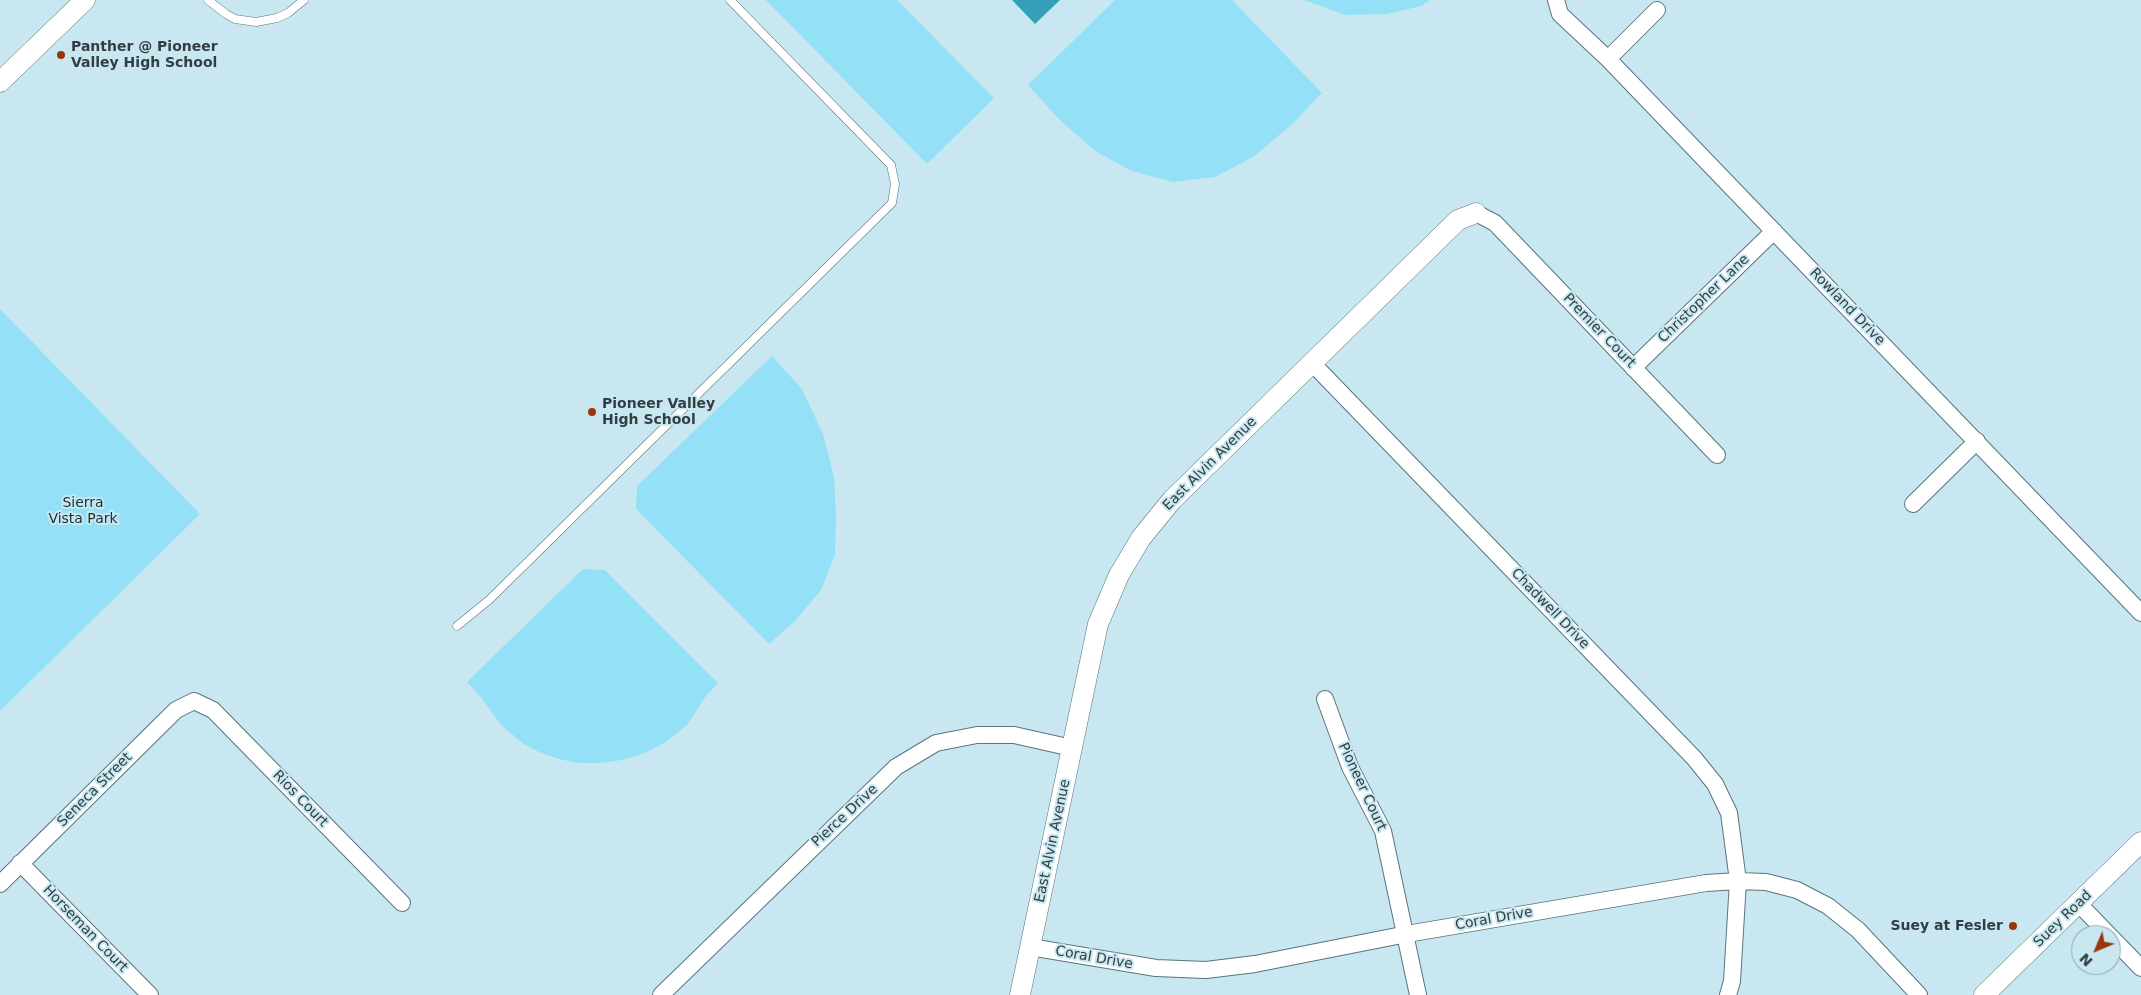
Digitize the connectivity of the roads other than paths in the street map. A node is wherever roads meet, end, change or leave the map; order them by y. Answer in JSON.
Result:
{"nodes":[{"id":1,"x":85,"y":0,"type":"edge"},
{"id":2,"x":208,"y":0,"type":"edge"},
{"id":3,"x":304,"y":0,"type":"edge"},
{"id":4,"x":730,"y":0,"type":"edge"},
{"id":5,"x":1556,"y":0,"type":"edge"},
{"id":6,"x":1657,"y":10,"type":"dead end"},
{"id":7,"x":1608,"y":59,"type":"junction"},
{"id":8,"x":0,"y":82,"type":"edge"},
{"id":9,"x":1476,"y":213,"type":"joint"},
{"id":10,"x":1774,"y":231,"type":"junction"},
{"id":11,"x":1313,"y":364,"type":"junction"},
{"id":12,"x":1634,"y":368,"type":"junction"},
{"id":13,"x":1977,"y":441,"type":"junction"},
{"id":14,"x":1717,"y":455,"type":"dead end"},
{"id":15,"x":1914,"y":504,"type":"dead end"},
{"id":16,"x":2141,"y":613,"type":"edge"},
{"id":17,"x":457,"y":626,"type":"dead end"},
{"id":18,"x":1325,"y":700,"type":"dead end"},
{"id":19,"x":194,"y":701,"type":"joint"},
{"id":20,"x":1072,"y":748,"type":"junction"},
{"id":21,"x":2141,"y":842,"type":"edge"},
{"id":22,"x":20,"y":863,"type":"junction"},
{"id":23,"x":1738,"y":881,"type":"junction"},
{"id":24,"x":0,"y":884,"type":"edge"},
{"id":25,"x":402,"y":904,"type":"dead end"},
{"id":26,"x":2079,"y":904,"type":"junction"},
{"id":27,"x":2099,"y":925,"type":"edge"},
{"id":28,"x":1407,"y":934,"type":"junction"},
{"id":29,"x":1030,"y":947,"type":"junction"},
{"id":30,"x":2121,"y":947,"type":"edge"},
{"id":31,"x":2141,"y":968,"type":"edge"},
{"id":32,"x":150,"y":995,"type":"edge"},
{"id":33,"x":661,"y":995,"type":"edge"},
{"id":34,"x":1020,"y":995,"type":"edge"},
{"id":35,"x":1418,"y":995,"type":"edge"},
{"id":36,"x":1728,"y":995,"type":"edge"},
{"id":37,"x":1919,"y":995,"type":"edge"},
{"id":38,"x":1984,"y":995,"type":"edge"}],
"edges":[{"from":1,"to":8,"type":"street"},
{"from":2,"to":3,"type":"lane"},
{"from":4,"to":17,"type":"lane"},
{"from":5,"to":7,"type":"street","name":"Rowland Drive"},
{"from":6,"to":7,"type":"street"},
{"from":7,"to":10,"type":"street","name":"Rowland Drive"},
{"from":9,"to":11,"type":"street","name":"East Alvin Avenue"},
{"from":9,"to":12,"type":"street","name":"Premier Court"},
{"from":10,"to":12,"type":"street","name":"Christopher Lane"},
{"from":10,"to":13,"type":"street","name":"Rowland Drive"},
{"from":11,"to":20,"type":"street","name":"East Alvin Avenue"},
{"from":11,"to":23,"type":"street","name":"Chadwell Drive"},
{"from":12,"to":14,"type":"street","name":"Premier Court"},
{"from":13,"to":15,"type":"street"},
{"from":13,"to":16,"type":"street","name":"Rowland Drive"},
{"from":18,"to":28,"type":"street","name":"Pioneer Court"},
{"from":19,"to":22,"type":"street","name":"Seneca Street"},
{"from":19,"to":25,"type":"street","name":"Rios Court"},
{"from":20,"to":29,"type":"street","name":"East Alvin Avenue"},
{"from":20,"to":33,"type":"street","name":"Pierce Drive"},
{"from":21,"to":26,"type":"street","name":"Suey Road"},
{"from":22,"to":24,"type":"street","name":"Seneca Street"},
{"from":22,"to":32,"type":"street","name":"Horseman Court"},
{"from":23,"to":28,"type":"street","name":"Coral Drive"},
{"from":23,"to":36,"type":"street","name":"Chadwell Drive"},
{"from":23,"to":37,"type":"street","name":"Coral Drive"},
{"from":26,"to":27,"type":"street"},
{"from":26,"to":38,"type":"street","name":"Suey Road"},
{"from":28,"to":29,"type":"street","name":"Coral Drive"},
{"from":28,"to":35,"type":"street","name":"Pioneer Court"},
{"from":29,"to":34,"type":"street","name":"East Alvin Avenue"},
{"from":30,"to":31,"type":"street"}]}
